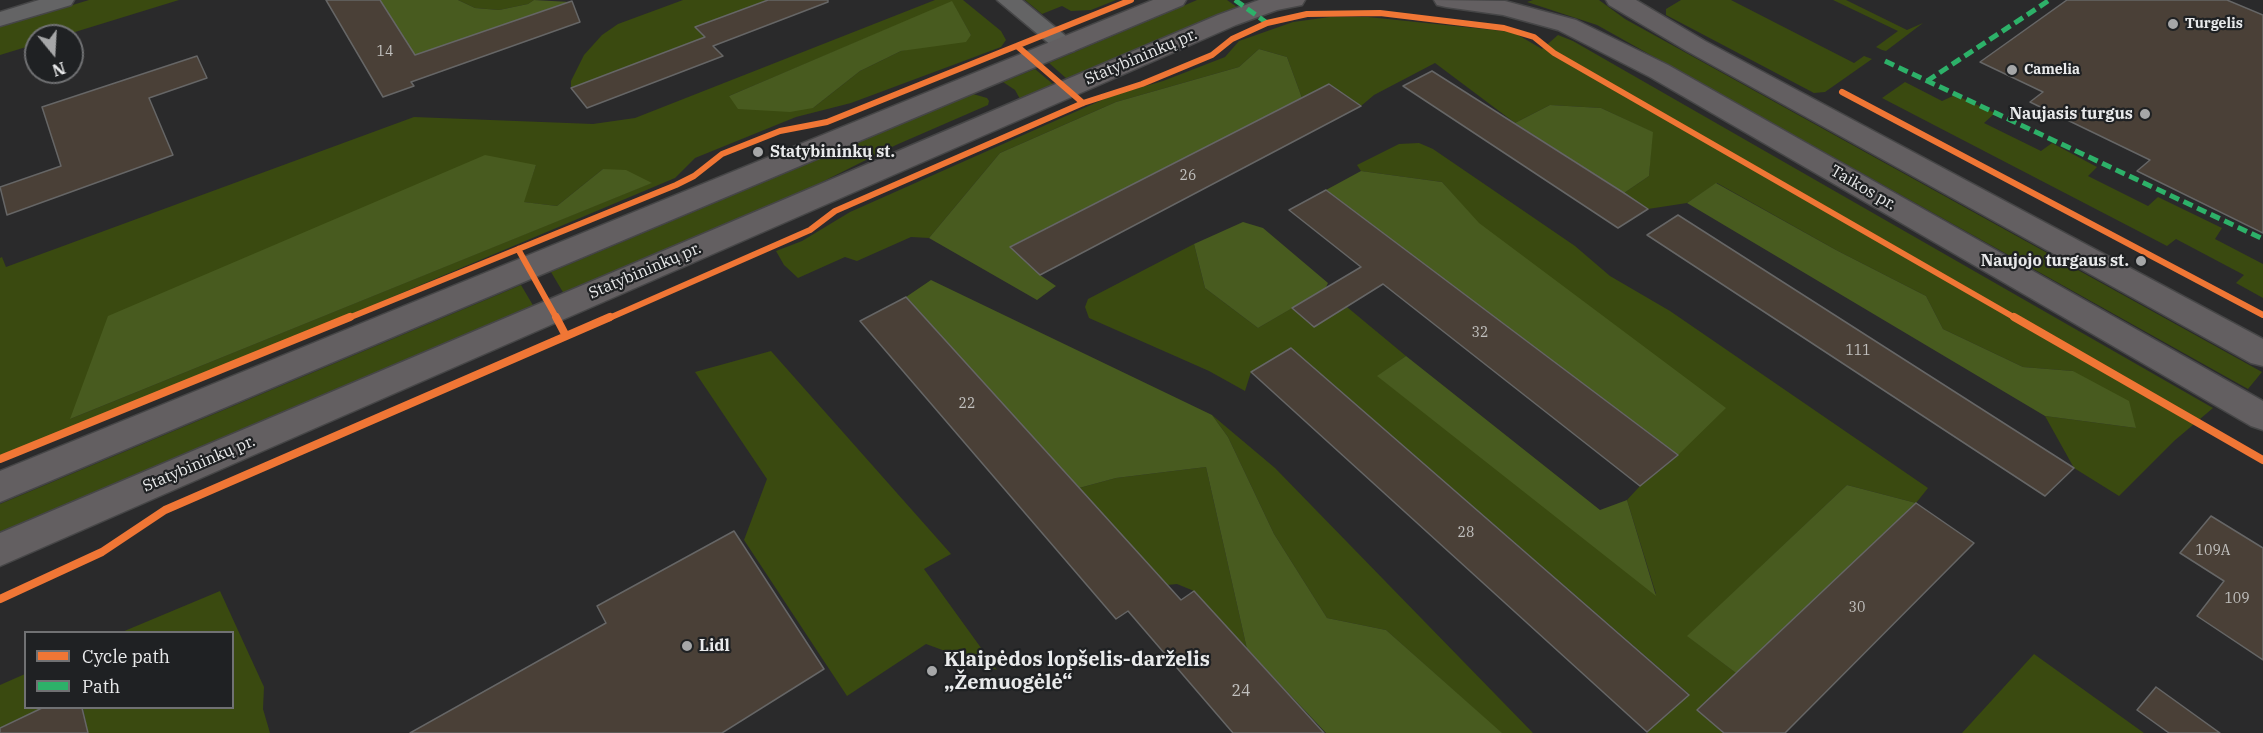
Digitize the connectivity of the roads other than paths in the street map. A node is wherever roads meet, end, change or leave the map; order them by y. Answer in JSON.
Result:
{"nodes":[{"id":1,"x":63,"y":0,"type":"edge"},
{"id":2,"x":1008,"y":0,"type":"edge"},
{"id":3,"x":1174,"y":0,"type":"edge"},
{"id":4,"x":1293,"y":0,"type":"edge"},
{"id":5,"x":1446,"y":0,"type":"edge"},
{"id":6,"x":1618,"y":0,"type":"edge"},
{"id":7,"x":0,"y":19,"type":"edge"},
{"id":8,"x":1066,"y":46,"type":"junction"},
{"id":9,"x":966,"y":87,"type":"junction"},
{"id":10,"x":999,"y":118,"type":"junction"},
{"id":11,"x":2263,"y":354,"type":"edge"},
{"id":12,"x":2263,"y":417,"type":"edge"},
{"id":13,"x":0,"y":487,"type":"edge"},
{"id":14,"x":0,"y":550,"type":"edge"}],
"edges":[{"from":1,"to":7,"type":"street"},
{"from":2,"to":8,"type":"street"},
{"from":3,"to":8,"type":"main road"},
{"from":4,"to":10,"type":"main road","name":"Statybininkų pr."},
{"from":5,"to":12,"type":"main road","name":"Taikos pr."},
{"from":6,"to":11,"type":"main road"},
{"from":8,"to":9,"type":"main road"},
{"from":9,"to":10,"type":"main road"},
{"from":9,"to":13,"type":"main road"},
{"from":10,"to":14,"type":"main road","name":"Statybininkų pr."}]}
